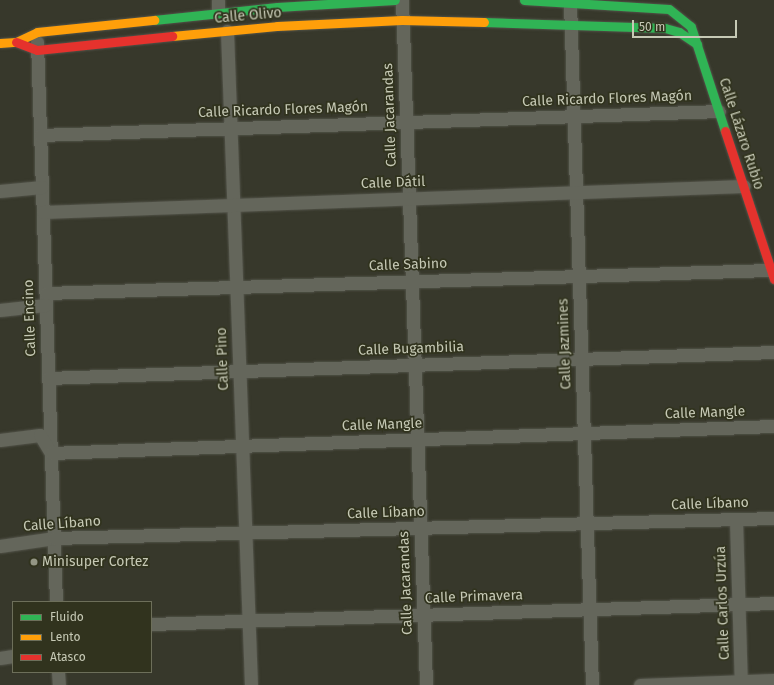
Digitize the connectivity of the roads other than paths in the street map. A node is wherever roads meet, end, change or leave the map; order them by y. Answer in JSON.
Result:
{"nodes":[{"id":1,"x":395,"y":0,"type":"edge"},
{"id":2,"x":402,"y":0,"type":"edge"},
{"id":3,"x":524,"y":0,"type":"edge"},
{"id":4,"x":570,"y":2,"type":"junction"},
{"id":5,"x":218,"y":6,"type":"edge"},
{"id":6,"x":402,"y":20,"type":"junction"},
{"id":7,"x":571,"y":23,"type":"junction"},
{"id":8,"x":227,"y":31,"type":"junction"},
{"id":9,"x":37,"y":32,"type":"junction"},
{"id":10,"x":16,"y":42,"type":"junction"},
{"id":11,"x":0,"y":43,"type":"edge"},
{"id":12,"x":697,"y":44,"type":"junction"},
{"id":13,"x":37,"y":50,"type":"junction"},
{"id":14,"x":719,"y":110,"type":"junction"},
{"id":15,"x":574,"y":116,"type":"junction"},
{"id":16,"x":407,"y":122,"type":"junction"},
{"id":17,"x":231,"y":128,"type":"junction"},
{"id":18,"x":40,"y":135,"type":"junction"},
{"id":19,"x":744,"y":186,"type":"junction"},
{"id":20,"x":42,"y":187,"type":"junction"},
{"id":21,"x":0,"y":191,"type":"edge"},
{"id":22,"x":576,"y":192,"type":"junction"},
{"id":23,"x":409,"y":198,"type":"junction"},
{"id":24,"x":234,"y":205,"type":"junction"},
{"id":25,"x":43,"y":212,"type":"junction"},
{"id":26,"x":773,"y":274,"type":"edge"},
{"id":27,"x":579,"y":276,"type":"junction"},
{"id":28,"x":412,"y":281,"type":"junction"},
{"id":29,"x":237,"y":287,"type":"junction"},
{"id":30,"x":46,"y":299,"type":"junction"},
{"id":31,"x":0,"y":310,"type":"edge"},
{"id":32,"x":774,"y":352,"type":"edge"},
{"id":33,"x":582,"y":359,"type":"junction"},
{"id":34,"x":415,"y":365,"type":"junction"},
{"id":35,"x":240,"y":371,"type":"junction"},
{"id":36,"x":48,"y":378,"type":"junction"},
{"id":37,"x":774,"y":426,"type":"edge"},
{"id":38,"x":584,"y":433,"type":"junction"},
{"id":39,"x":417,"y":439,"type":"junction"},
{"id":40,"x":0,"y":440,"type":"edge"},
{"id":41,"x":243,"y":446,"type":"junction"},
{"id":42,"x":51,"y":453,"type":"junction"},
{"id":43,"x":774,"y":518,"type":"edge"},
{"id":44,"x":736,"y":520,"type":"junction"},
{"id":45,"x":587,"y":524,"type":"junction"},
{"id":46,"x":420,"y":528,"type":"junction"},
{"id":47,"x":246,"y":534,"type":"junction"},
{"id":48,"x":54,"y":538,"type":"junction"},
{"id":49,"x":0,"y":546,"type":"edge"},
{"id":50,"x":56,"y":601,"type":"edge"},
{"id":51,"x":774,"y":603,"type":"edge"},
{"id":52,"x":738,"y":604,"type":"junction"},
{"id":53,"x":590,"y":609,"type":"junction"},
{"id":54,"x":423,"y":615,"type":"junction"},
{"id":55,"x":249,"y":621,"type":"junction"},
{"id":56,"x":152,"y":624,"type":"edge"},
{"id":57,"x":12,"y":656,"type":"edge"},
{"id":58,"x":0,"y":658,"type":"edge"},
{"id":59,"x":58,"y":673,"type":"edge"},
{"id":60,"x":774,"y":680,"type":"edge"},
{"id":61,"x":741,"y":683,"type":"edge"},
{"id":62,"x":59,"y":685,"type":"edge"},
{"id":63,"x":251,"y":685,"type":"edge"},
{"id":64,"x":426,"y":685,"type":"edge"},
{"id":65,"x":592,"y":685,"type":"edge"},
{"id":66,"x":640,"y":685,"type":"edge"}],
"edges":[{"from":1,"to":5,"type":"street"},
{"from":2,"to":6,"type":"street","name":"Calle Jacarandas"},
{"from":3,"to":4,"type":"street","name":"Calle Lázaro Rubio"},
{"from":4,"to":7,"type":"street","name":"Calle Jazmines"},
{"from":4,"to":12,"type":"street","name":"Calle Lázaro Rubio"},
{"from":5,"to":9,"type":"street"},
{"from":6,"to":7,"type":"street","name":"Calle Olivo"},
{"from":6,"to":8,"type":"street","name":"Calle Olivo"},
{"from":6,"to":16,"type":"street","name":"Calle Jacarandas"},
{"from":7,"to":12,"type":"street","name":"Calle Olivo"},
{"from":7,"to":15,"type":"street","name":"Calle Jazmines"},
{"from":8,"to":13,"type":"street","name":"Calle Olivo"},
{"from":8,"to":17,"type":"street","name":"Calle Pino"},
{"from":9,"to":10,"type":"street"},
{"from":9,"to":13,"type":"street","name":"Calle Encino"},
{"from":10,"to":11,"type":"street"},
{"from":10,"to":13,"type":"street"},
{"from":12,"to":14,"type":"street","name":"Calle Lázaro Rubio"},
{"from":13,"to":18,"type":"street","name":"Calle Encino"},
{"from":14,"to":15,"type":"street","name":"Calle Ricardo Flores Magón"},
{"from":14,"to":19,"type":"street","name":"Calle Lázaro Rubio"},
{"from":15,"to":16,"type":"street","name":"Calle Ricardo Flores Magón"},
{"from":15,"to":22,"type":"street","name":"Calle Jazmines"},
{"from":16,"to":17,"type":"street","name":"Calle Ricardo Flores Magón"},
{"from":16,"to":23,"type":"street","name":"Calle Jacarandas"},
{"from":17,"to":18,"type":"street","name":"Calle Ricardo Flores Magón"},
{"from":17,"to":24,"type":"street","name":"Calle Pino"},
{"from":18,"to":20,"type":"street","name":"Calle Encino"},
{"from":19,"to":22,"type":"street","name":"Calle Dátil"},
{"from":19,"to":26,"type":"street","name":"Calle Lázaro Rubio"},
{"from":20,"to":21,"type":"street"},
{"from":20,"to":25,"type":"street","name":"Calle Encino"},
{"from":22,"to":23,"type":"street","name":"Calle Dátil"},
{"from":22,"to":27,"type":"street","name":"Calle Jazmines"},
{"from":23,"to":24,"type":"street","name":"Calle Dátil"},
{"from":23,"to":28,"type":"street","name":"Calle Jacarandas"},
{"from":24,"to":25,"type":"street","name":"Calle Dátil"},
{"from":24,"to":29,"type":"street","name":"Calle Pino"},
{"from":25,"to":30,"type":"street","name":"Calle Encino"},
{"from":26,"to":27,"type":"street","name":"Calle Sabino"},
{"from":27,"to":28,"type":"street","name":"Calle Sabino"},
{"from":27,"to":33,"type":"street","name":"Calle Jazmines"},
{"from":28,"to":29,"type":"street","name":"Calle Sabino"},
{"from":28,"to":34,"type":"street","name":"Calle Jacarandas"},
{"from":29,"to":30,"type":"street","name":"Calle Sabino"},
{"from":29,"to":35,"type":"street","name":"Calle Pino"},
{"from":30,"to":31,"type":"street","name":"Calle Sabino"},
{"from":30,"to":36,"type":"street","name":"Calle Encino"},
{"from":32,"to":33,"type":"street","name":"Calle Bugambilia"},
{"from":33,"to":34,"type":"street","name":"Calle Bugambilia"},
{"from":33,"to":38,"type":"street","name":"Calle Jazmines"},
{"from":34,"to":35,"type":"street","name":"Calle Bugambilia"},
{"from":34,"to":39,"type":"street","name":"Calle Jacarandas"},
{"from":35,"to":36,"type":"street","name":"Calle Bugambilia"},
{"from":35,"to":41,"type":"street","name":"Calle Pino"},
{"from":36,"to":42,"type":"street","name":"Calle Encino"},
{"from":37,"to":38,"type":"street","name":"Calle Mangle"},
{"from":38,"to":39,"type":"street","name":"Calle Mangle"},
{"from":38,"to":45,"type":"street","name":"Calle Jazmines"},
{"from":39,"to":41,"type":"street","name":"Calle Mangle"},
{"from":39,"to":46,"type":"street","name":"Calle Jacarandas"},
{"from":40,"to":42,"type":"street"},
{"from":41,"to":42,"type":"street","name":"Calle Mangle"},
{"from":41,"to":47,"type":"street","name":"Calle Pino"},
{"from":42,"to":48,"type":"street","name":"Calle Encino"},
{"from":43,"to":44,"type":"street","name":"Calle Líbano"},
{"from":44,"to":45,"type":"street","name":"Calle Líbano"},
{"from":44,"to":52,"type":"street","name":"Calle Carlos Urzúa"},
{"from":45,"to":46,"type":"street","name":"Calle Líbano"},
{"from":45,"to":53,"type":"street","name":"Calle Jazmines"},
{"from":46,"to":47,"type":"street","name":"Calle Líbano"},
{"from":46,"to":54,"type":"street","name":"Calle Jacarandas"},
{"from":47,"to":48,"type":"street","name":"Calle Líbano"},
{"from":47,"to":55,"type":"street","name":"Calle Pino"},
{"from":48,"to":49,"type":"street","name":"Calle Líbano"},
{"from":48,"to":50,"type":"street","name":"Calle Encino"},
{"from":51,"to":52,"type":"street","name":"Calle Primavera"},
{"from":52,"to":53,"type":"street","name":"Calle Primavera"},
{"from":52,"to":61,"type":"street","name":"Calle Carlos Urzúa"},
{"from":53,"to":54,"type":"street","name":"Calle Primavera"},
{"from":53,"to":65,"type":"street","name":"Calle Jazmines"},
{"from":54,"to":55,"type":"street","name":"Calle Primavera"},
{"from":54,"to":64,"type":"street","name":"Calle Jacarandas"},
{"from":55,"to":56,"type":"street","name":"Calle Primavera"},
{"from":55,"to":63,"type":"street","name":"Calle Pino"},
{"from":57,"to":58,"type":"street"},
{"from":59,"to":62,"type":"street"},
{"from":60,"to":61,"type":"street"},
{"from":61,"to":66,"type":"street"}]}
